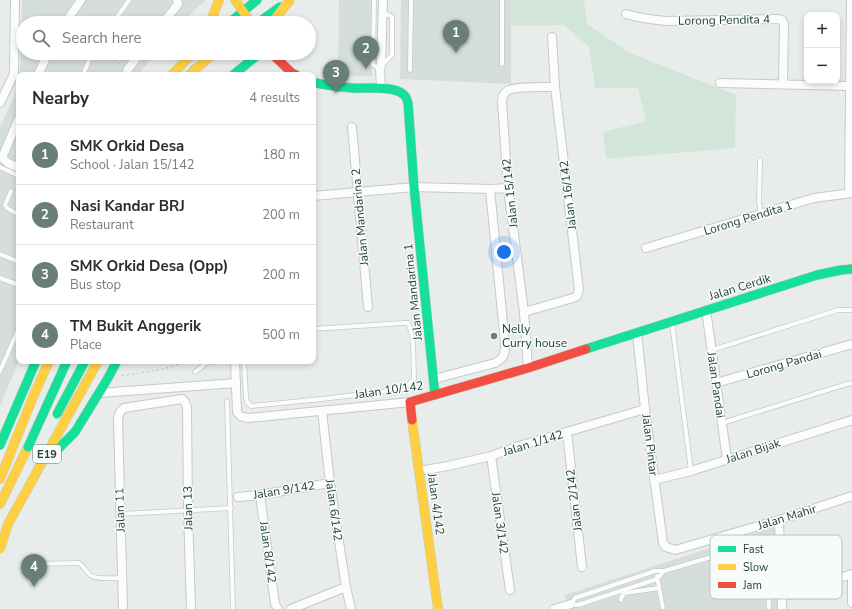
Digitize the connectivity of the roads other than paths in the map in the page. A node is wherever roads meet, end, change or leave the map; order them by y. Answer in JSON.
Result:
{"nodes":[{"id":1,"x":15,"y":0,"type":"edge"},
{"id":2,"x":81,"y":0,"type":"edge"},
{"id":3,"x":129,"y":0,"type":"edge"},
{"id":4,"x":177,"y":0,"type":"edge"},
{"id":5,"x":219,"y":0,"type":"edge"},
{"id":6,"x":236,"y":0,"type":"edge"},
{"id":7,"x":290,"y":0,"type":"edge"},
{"id":8,"x":298,"y":0,"type":"edge"},
{"id":9,"x":374,"y":0,"type":"edge"},
{"id":10,"x":383,"y":0,"type":"edge"},
{"id":11,"x":411,"y":0,"type":"edge"},
{"id":12,"x":502,"y":0,"type":"edge"},
{"id":13,"x":852,"y":0,"type":"edge"},
{"id":14,"x":281,"y":7,"type":"junction"},
{"id":15,"x":243,"y":11,"type":"junction"},
{"id":16,"x":256,"y":12,"type":"edge"},
{"id":17,"x":626,"y":14,"type":"dead end"},
{"id":18,"x":70,"y":16,"type":"edge"},
{"id":19,"x":118,"y":16,"type":"edge"},
{"id":20,"x":169,"y":16,"type":"edge"},
{"id":21,"x":213,"y":16,"type":"edge"},
{"id":22,"x":237,"y":16,"type":"edge"},
{"id":23,"x":246,"y":16,"type":"edge"},
{"id":24,"x":277,"y":16,"type":"edge"},
{"id":25,"x":278,"y":16,"type":"edge"},
{"id":26,"x":286,"y":16,"type":"edge"},
{"id":27,"x":552,"y":37,"type":"dead end"},
{"id":28,"x":45,"y":60,"type":"edge"},
{"id":29,"x":89,"y":60,"type":"edge"},
{"id":30,"x":135,"y":60,"type":"edge"},
{"id":31,"x":185,"y":60,"type":"edge"},
{"id":32,"x":206,"y":60,"type":"edge"},
{"id":33,"x":248,"y":60,"type":"edge"},
{"id":34,"x":252,"y":60,"type":"edge"},
{"id":35,"x":279,"y":60,"type":"edge"},
{"id":36,"x":502,"y":64,"type":"dead end"},
{"id":37,"x":851,"y":65,"type":"edge"},
{"id":38,"x":381,"y":68,"type":"junction"},
{"id":39,"x":410,"y":70,"type":"dead end"},
{"id":40,"x":39,"y":72,"type":"edge"},
{"id":41,"x":84,"y":72,"type":"edge"},
{"id":42,"x":127,"y":72,"type":"edge"},
{"id":43,"x":175,"y":72,"type":"edge"},
{"id":44,"x":193,"y":72,"type":"edge"},
{"id":45,"x":237,"y":72,"type":"edge"},
{"id":46,"x":247,"y":72,"type":"edge"},
{"id":47,"x":291,"y":72,"type":"edge"},
{"id":48,"x":316,"y":83,"type":"edge"},
{"id":49,"x":720,"y":83,"type":"dead end"},
{"id":50,"x":783,"y":84,"type":"junction"},
{"id":51,"x":850,"y":86,"type":"junction"},
{"id":52,"x":555,"y":87,"type":"junction"},
{"id":53,"x":381,"y":88,"type":"junction"},
{"id":54,"x":0,"y":103,"type":"edge"},
{"id":55,"x":16,"y":125,"type":"edge"},
{"id":56,"x":352,"y":127,"type":"dead end"},
{"id":57,"x":1,"y":160,"type":"edge"},
{"id":58,"x":760,"y":160,"type":"dead end"},
{"id":59,"x":0,"y":167,"type":"edge"},
{"id":60,"x":16,"y":167,"type":"edge"},
{"id":61,"x":16,"y":175,"type":"edge"},
{"id":62,"x":414,"y":187,"type":"junction"},
{"id":63,"x":508,"y":188,"type":"junction"},
{"id":64,"x":490,"y":189,"type":"junction"},
{"id":65,"x":11,"y":191,"type":"dead end"},
{"id":66,"x":358,"y":192,"type":"junction"},
{"id":67,"x":850,"y":193,"type":"edge"},
{"id":68,"x":316,"y":196,"type":"edge"},
{"id":69,"x":16,"y":213,"type":"edge"},
{"id":70,"x":761,"y":214,"type":"junction"},
{"id":71,"x":646,"y":248,"type":"dead end"},
{"id":72,"x":0,"y":254,"type":"edge"},
{"id":73,"x":16,"y":261,"type":"edge"},
{"id":74,"x":852,"y":269,"type":"edge"},
{"id":75,"x":0,"y":278,"type":"edge"},
{"id":76,"x":16,"y":284,"type":"edge"},
{"id":77,"x":368,"y":307,"type":"dead end"},
{"id":78,"x":706,"y":310,"type":"junction"},
{"id":79,"x":852,"y":310,"type":"edge"},
{"id":80,"x":524,"y":312,"type":"junction"},
{"id":81,"x":671,"y":321,"type":"junction"},
{"id":82,"x":316,"y":329,"type":"edge"},
{"id":83,"x":637,"y":333,"type":"junction"},
{"id":84,"x":16,"y":335,"type":"edge"},
{"id":85,"x":852,"y":344,"type":"edge"},
{"id":86,"x":712,"y":350,"type":"junction"},
{"id":87,"x":35,"y":364,"type":"edge"},
{"id":88,"x":48,"y":364,"type":"edge"},
{"id":89,"x":66,"y":364,"type":"edge"},
{"id":90,"x":83,"y":364,"type":"edge"},
{"id":91,"x":96,"y":364,"type":"edge"},
{"id":92,"x":115,"y":364,"type":"edge"},
{"id":93,"x":205,"y":364,"type":"edge"},
{"id":94,"x":235,"y":364,"type":"edge"},
{"id":95,"x":244,"y":364,"type":"edge"},
{"id":96,"x":528,"y":368,"type":"junction"},
{"id":97,"x":0,"y":371,"type":"edge"},
{"id":98,"x":195,"y":372,"type":"dead end"},
{"id":99,"x":434,"y":379,"type":"junction"},
{"id":100,"x":236,"y":383,"type":"junction"},
{"id":101,"x":716,"y":383,"type":"junction"},
{"id":102,"x":852,"y":383,"type":"edge"},
{"id":103,"x":435,"y":395,"type":"junction"},
{"id":104,"x":21,"y":397,"type":"junction"},
{"id":105,"x":33,"y":398,"type":"junction"},
{"id":106,"x":322,"y":399,"type":"junction"},
{"id":107,"x":227,"y":401,"type":"dead end"},
{"id":108,"x":410,"y":402,"type":"junction"},
{"id":109,"x":186,"y":407,"type":"joint"},
{"id":110,"x":645,"y":409,"type":"junction"},
{"id":111,"x":322,"y":411,"type":"junction"},
{"id":112,"x":852,"y":420,"type":"edge"},
{"id":113,"x":53,"y":422,"type":"dead end"},
{"id":114,"x":722,"y":423,"type":"junction"},
{"id":115,"x":567,"y":432,"type":"junction"},
{"id":116,"x":0,"y":445,"type":"edge"},
{"id":117,"x":39,"y":450,"type":"dead end"},
{"id":118,"x":491,"y":456,"type":"junction"},
{"id":119,"x":727,"y":459,"type":"junction"},
{"id":120,"x":39,"y":469,"type":"junction"},
{"id":121,"x":419,"y":471,"type":"junction"},
{"id":122,"x":691,"y":471,"type":"junction"},
{"id":123,"x":0,"y":479,"type":"edge"},
{"id":124,"x":654,"y":480,"type":"junction"},
{"id":125,"x":330,"y":483,"type":"junction"},
{"id":126,"x":260,"y":495,"type":"junction"},
{"id":127,"x":852,"y":496,"type":"edge"},
{"id":128,"x":238,"y":497,"type":"dead end"},
{"id":129,"x":11,"y":504,"type":"junction"},
{"id":130,"x":231,"y":508,"type":"junction"},
{"id":131,"x":2,"y":509,"type":"edge"},
{"id":132,"x":188,"y":511,"type":"junction"},
{"id":133,"x":121,"y":514,"type":"junction"},
{"id":134,"x":779,"y":520,"type":"junction"},
{"id":135,"x":727,"y":535,"type":"edge"},
{"id":136,"x":780,"y":535,"type":"edge"},
{"id":137,"x":0,"y":536,"type":"edge"},
{"id":138,"x":710,"y":540,"type":"edge"},
{"id":139,"x":0,"y":549,"type":"edge"},
{"id":140,"x":675,"y":550,"type":"joint"},
{"id":141,"x":710,"y":557,"type":"edge"},
{"id":142,"x":31,"y":564,"type":"dead end"},
{"id":143,"x":582,"y":567,"type":"dead end"},
{"id":144,"x":655,"y":571,"type":"junction"},
{"id":145,"x":664,"y":571,"type":"junction"},
{"id":146,"x":852,"y":574,"type":"edge"},
{"id":147,"x":842,"y":577,"type":"edge"},
{"id":148,"x":122,"y":578,"type":"junction"},
{"id":149,"x":657,"y":578,"type":"junction"},
{"id":150,"x":346,"y":587,"type":"junction"},
{"id":151,"x":659,"y":588,"type":"junction"},
{"id":152,"x":510,"y":590,"type":"dead end"},
{"id":153,"x":769,"y":599,"type":"edge"},
{"id":154,"x":622,"y":600,"type":"dead end"},
{"id":155,"x":852,"y":603,"type":"edge"},
{"id":156,"x":576,"y":604,"type":"edge"},
{"id":157,"x":123,"y":609,"type":"edge"},
{"id":158,"x":191,"y":609,"type":"edge"},
{"id":159,"x":234,"y":609,"type":"edge"},
{"id":160,"x":278,"y":609,"type":"edge"},
{"id":161,"x":291,"y":609,"type":"edge"},
{"id":162,"x":351,"y":609,"type":"edge"},
{"id":163,"x":438,"y":609,"type":"edge"},
{"id":164,"x":554,"y":609,"type":"edge"},
{"id":165,"x":662,"y":609,"type":"edge"},
{"id":166,"x":769,"y":609,"type":"edge"}],
"edges":[{"from":1,"to":54,"type":"street"},
{"from":2,"to":18,"type":"street"},
{"from":3,"to":19,"type":"lane"},
{"from":4,"to":20,"type":"street"},
{"from":5,"to":21,"type":"main road"},
{"from":6,"to":15,"type":"main road"},
{"from":7,"to":14,"type":"main road"},
{"from":7,"to":24,"type":"main road","bridge":true},
{"from":8,"to":26,"type":"main road"},
{"from":9,"to":38,"type":"lane"},
{"from":10,"to":38,"type":"street"},
{"from":11,"to":39,"type":"lane"},
{"from":12,"to":36,"type":"lane"},
{"from":13,"to":37,"type":"street"},
{"from":14,"to":16,"type":"main road"},
{"from":14,"to":25,"type":"main road"},
{"from":15,"to":16,"type":"main road"},
{"from":15,"to":22,"type":"main road"},
{"from":15,"to":23,"type":"main road"},
{"from":17,"to":50,"type":"street","name":"Lorong Pendita 4"},
{"from":27,"to":52,"type":"street","name":"Jalan 16/142"},
{"from":28,"to":40,"type":"street"},
{"from":29,"to":41,"type":"lane"},
{"from":30,"to":42,"type":"street"},
{"from":31,"to":43,"type":"main road"},
{"from":32,"to":44,"type":"main road"},
{"from":33,"to":45,"type":"main road"},
{"from":34,"to":46,"type":"main road"},
{"from":35,"to":47,"type":"main road"},
{"from":37,"to":51,"type":"street"},
{"from":38,"to":53,"type":"street"},
{"from":48,"to":53,"type":"main road","name":"Jalan Mandarina 1"},
{"from":49,"to":50,"type":"street"},
{"from":50,"to":51,"type":"street"},
{"from":51,"to":67,"type":"street"},
{"from":52,"to":63,"type":"street","name":"Jalan 15/142"},
{"from":52,"to":80,"type":"street","name":"Jalan 16/142"},
{"from":53,"to":62,"type":"main road","name":"Jalan Mandarina 1"},
{"from":55,"to":57,"type":"street"},
{"from":56,"to":66,"type":"street","name":"Jalan Mandarina 2"},
{"from":57,"to":60,"type":"street"},
{"from":58,"to":70,"type":"lane"},
{"from":59,"to":61,"type":"lane"},
{"from":62,"to":64,"type":"street"},
{"from":62,"to":66,"type":"street"},
{"from":62,"to":99,"type":"main road","name":"Jalan Mandarina 1"},
{"from":63,"to":64,"type":"street"},
{"from":63,"to":80,"type":"street","name":"Jalan 15/142"},
{"from":64,"to":99,"type":"street"},
{"from":65,"to":69,"type":"lane"},
{"from":66,"to":68,"type":"street"},
{"from":66,"to":77,"type":"street","name":"Jalan Mandarina 2"},
{"from":67,"to":70,"type":"street","name":"Lorong Pendita 1"},
{"from":70,"to":71,"type":"street","name":"Lorong Pendita 1"},
{"from":72,"to":73,"type":"lane"},
{"from":74,"to":78,"type":"main road","name":"Jalan Cerdik"},
{"from":75,"to":76,"type":"lane"},
{"from":78,"to":81,"type":"main road","name":"Jalan Cerdik"},
{"from":78,"to":86,"type":"street","name":"Jalan Pandai"},
{"from":79,"to":86,"type":"lane"},
{"from":80,"to":96,"type":"street","name":"Jalan 15/142"},
{"from":81,"to":83,"type":"main road","name":"Jalan Cerdik"},
{"from":81,"to":122,"type":"lane"},
{"from":82,"to":106,"type":"lane"},
{"from":83,"to":96,"type":"main road","name":"Jalan 10/142"},
{"from":83,"to":110,"type":"street","name":"Jalan Pintar"},
{"from":84,"to":97,"type":"lane"},
{"from":85,"to":101,"type":"street","name":"Lorong Pandai"},
{"from":86,"to":101,"type":"street","name":"Jalan Pandai"},
{"from":87,"to":104,"type":"main road"},
{"from":88,"to":105,"type":"main road"},
{"from":89,"to":131,"type":"main road","bridge":true},
{"from":90,"to":113,"type":"main road","bridge":true},
{"from":91,"to":120,"type":"main road","number":"E19","bridge":true},
{"from":92,"to":120,"type":"main road","bridge":true},
{"from":93,"to":98,"type":"lane"},
{"from":94,"to":100,"type":"street","name":"Jalan 10/142"},
{"from":95,"to":106,"type":"lane"},
{"from":96,"to":103,"type":"main road","name":"Jalan 10/142"},
{"from":99,"to":103,"type":"main road","name":"Jalan Mandarina 1"},
{"from":100,"to":105,"type":"street"},
{"from":100,"to":111,"type":"street","name":"Jalan 10/142"},
{"from":101,"to":114,"type":"street","name":"Jalan Pandai"},
{"from":102,"to":114,"type":"lane"},
{"from":103,"to":108,"type":"main road","name":"Jalan 10/142"},
{"from":104,"to":105,"type":"street"},
{"from":104,"to":116,"type":"main road"},
{"from":105,"to":123,"type":"main road"},
{"from":106,"to":111,"type":"lane"},
{"from":107,"to":130,"type":"lane"},
{"from":108,"to":111,"type":"street","name":"Jalan 10/142"},
{"from":108,"to":121,"type":"main road","name":"Jalan 4/142"},
{"from":109,"to":132,"type":"street","name":"Jalan 13"},
{"from":109,"to":133,"type":"street","name":"Jalan 11"},
{"from":110,"to":115,"type":"street","name":"Jalan 1/142"},
{"from":110,"to":124,"type":"street","name":"Jalan Pintar"},
{"from":111,"to":125,"type":"street","name":"Jalan 6/142"},
{"from":112,"to":119,"type":"street","name":"Jalan Bijak"},
{"from":114,"to":119,"type":"street","name":"Jalan Pandai"},
{"from":115,"to":118,"type":"street","name":"Jalan 1/142"},
{"from":115,"to":143,"type":"street","name":"Jalan 2/142"},
{"from":117,"to":129,"type":"main road","number":"E19"},
{"from":118,"to":121,"type":"street","name":"Jalan 1/142"},
{"from":118,"to":152,"type":"street","name":"Jalan 3/142"},
{"from":119,"to":122,"type":"street","name":"Jalan Bijak"},
{"from":120,"to":139,"type":"main road","number":"E19","bridge":true},
{"from":121,"to":163,"type":"main road","name":"Jalan 4/142"},
{"from":122,"to":124,"type":"street","name":"Jalan Bijak"},
{"from":124,"to":140,"type":"street","name":"Jalan Pintar"},
{"from":125,"to":126,"type":"street","name":"Jalan 9/142"},
{"from":125,"to":150,"type":"street","name":"Jalan 6/142"},
{"from":126,"to":128,"type":"street","name":"Jalan 9/142"},
{"from":126,"to":160,"type":"street","name":"Jalan 8/142"},
{"from":127,"to":134,"type":"street","name":"Jalan Mahir"},
{"from":129,"to":131,"type":"main road"},
{"from":129,"to":137,"type":"main road","number":"E19"},
{"from":130,"to":132,"type":"lane"},
{"from":130,"to":159,"type":"lane"},
{"from":132,"to":133,"type":"lane"},
{"from":132,"to":158,"type":"street","name":"Jalan 13"},
{"from":133,"to":148,"type":"street","name":"Jalan 11"},
{"from":134,"to":135,"type":"street","name":"Jalan Mahir"},
{"from":134,"to":136,"type":"street"},
{"from":138,"to":140,"type":"street","name":"Jalan Mahir"},
{"from":141,"to":145,"type":"lane"},
{"from":142,"to":148,"type":"lane"},
{"from":144,"to":145,"type":"lane"},
{"from":144,"to":149,"type":"lane"},
{"from":144,"to":156,"type":"lane"},
{"from":145,"to":149,"type":"lane"},
{"from":146,"to":147,"type":"street"},
{"from":146,"to":155,"type":"street"},
{"from":148,"to":157,"type":"street","name":"Jalan 11"},
{"from":149,"to":151,"type":"lane"},
{"from":149,"to":156,"type":"lane"},
{"from":150,"to":161,"type":"street"},
{"from":150,"to":162,"type":"street","name":"Jalan 6/142"},
{"from":151,"to":154,"type":"lane"},
{"from":151,"to":165,"type":"lane"},
{"from":153,"to":166,"type":"lane"},
{"from":156,"to":164,"type":"street"}]}
